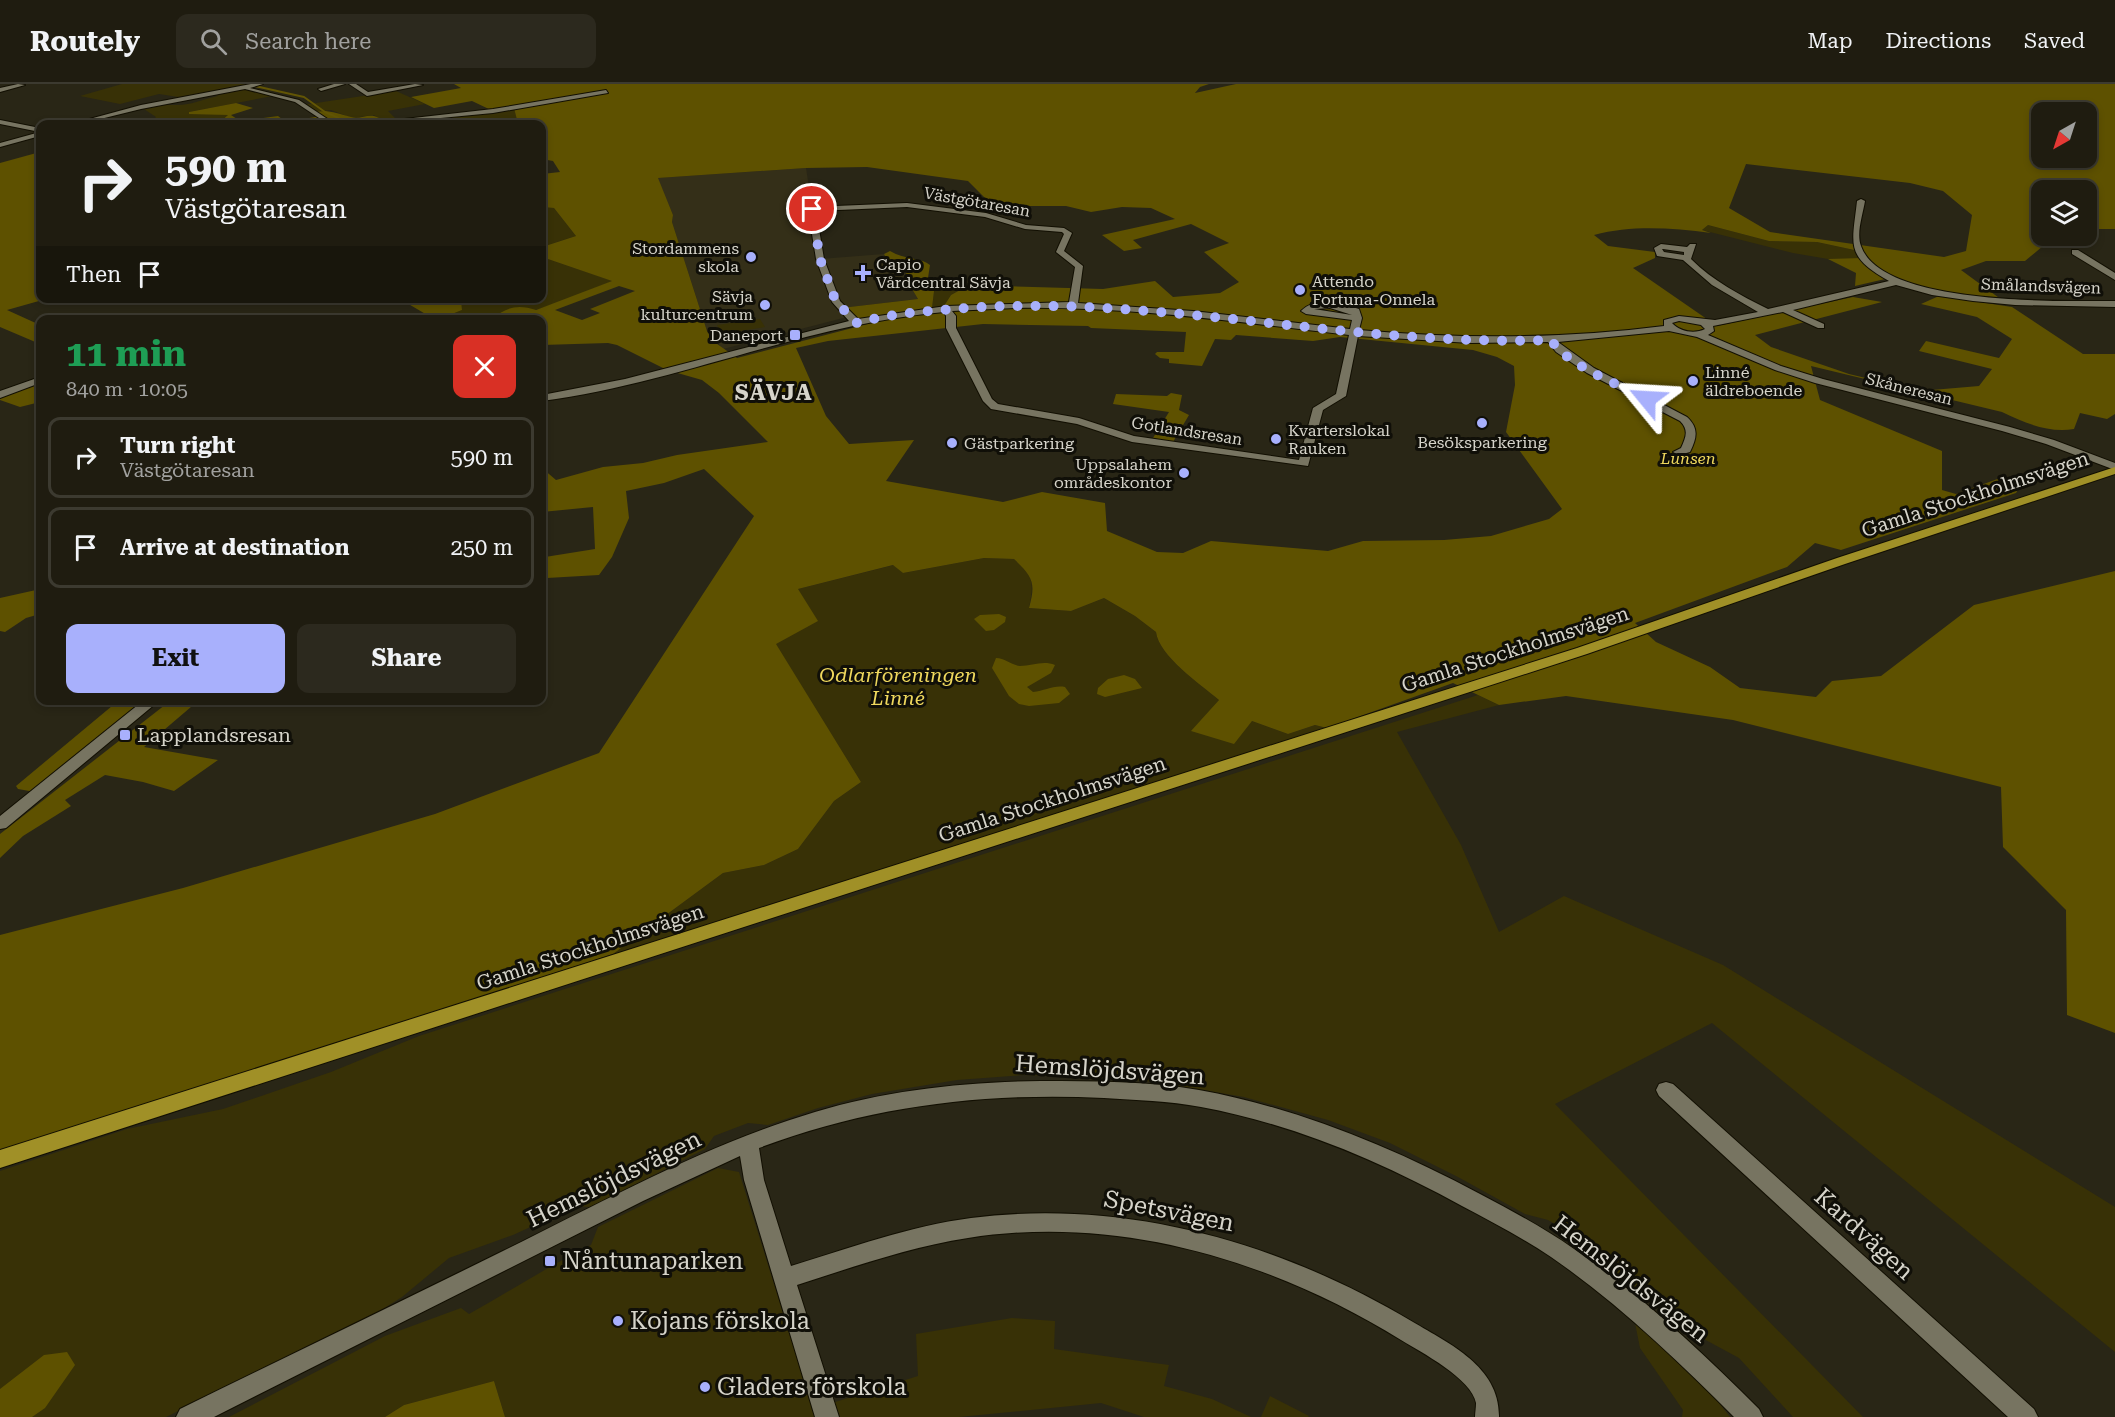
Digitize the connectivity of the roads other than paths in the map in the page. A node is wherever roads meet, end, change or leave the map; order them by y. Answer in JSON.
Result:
{"nodes":[{"id":1,"x":260,"y":84,"type":"edge"},
{"id":2,"x":342,"y":84,"type":"edge"},
{"id":3,"x":420,"y":85,"type":"edge"},
{"id":4,"x":22,"y":86,"type":"dead end"},
{"id":5,"x":354,"y":86,"type":"edge"},
{"id":6,"x":364,"y":87,"type":"dead end"},
{"id":7,"x":242,"y":88,"type":"junction"},
{"id":8,"x":321,"y":88,"type":"dead end"},
{"id":9,"x":0,"y":90,"type":"edge"},
{"id":10,"x":606,"y":92,"type":"dead end"},
{"id":11,"x":288,"y":98,"type":"junction"},
{"id":12,"x":271,"y":102,"type":"dead end"},
{"id":13,"x":90,"y":120,"type":"edge"},
{"id":14,"x":326,"y":120,"type":"edge"},
{"id":15,"x":394,"y":120,"type":"edge"},
{"id":16,"x":0,"y":125,"type":"edge"},
{"id":17,"x":36,"y":135,"type":"edge"},
{"id":18,"x":36,"y":135,"type":"edge"},
{"id":19,"x":10,"y":142,"type":"junction"},
{"id":20,"x":0,"y":144,"type":"edge"},
{"id":21,"x":1861,"y":201,"type":"dead end"},
{"id":22,"x":1690,"y":251,"type":"dead end"},
{"id":23,"x":2074,"y":252,"type":"dead end"},
{"id":24,"x":2115,"y":277,"type":"edge"},
{"id":25,"x":1896,"y":282,"type":"junction"},
{"id":26,"x":2115,"y":304,"type":"edge"},
{"id":27,"x":1073,"y":305,"type":"junction"},
{"id":28,"x":946,"y":309,"type":"junction"},
{"id":29,"x":1784,"y":309,"type":"junction"},
{"id":30,"x":1768,"y":313,"type":"junction"},
{"id":31,"x":1357,"y":318,"type":"dead end"},
{"id":32,"x":857,"y":323,"type":"junction"},
{"id":33,"x":1705,"y":324,"type":"junction"},
{"id":34,"x":1821,"y":326,"type":"dead end"},
{"id":35,"x":1670,"y":328,"type":"junction"},
{"id":36,"x":1353,"y":332,"type":"junction"},
{"id":37,"x":1698,"y":334,"type":"junction"},
{"id":38,"x":1551,"y":340,"type":"junction"},
{"id":39,"x":36,"y":382,"type":"edge"},
{"id":40,"x":0,"y":395,"type":"edge"},
{"id":41,"x":546,"y":397,"type":"edge"},
{"id":42,"x":1679,"y":452,"type":"dead end"},
{"id":43,"x":2115,"y":469,"type":"edge"},
{"id":44,"x":147,"y":705,"type":"edge"},
{"id":45,"x":4,"y":817,"type":"edge"},
{"id":46,"x":1666,"y":1090,"type":"dead end"},
{"id":47,"x":748,"y":1144,"type":"junction"},
{"id":48,"x":0,"y":1159,"type":"edge"},
{"id":49,"x":786,"y":1278,"type":"junction"},
{"id":50,"x":188,"y":1417,"type":"edge"},
{"id":51,"x":827,"y":1417,"type":"edge"},
{"id":52,"x":1487,"y":1417,"type":"edge"},
{"id":53,"x":1751,"y":1417,"type":"edge"},
{"id":54,"x":2025,"y":1417,"type":"edge"}],
"edges":[{"from":1,"to":7,"type":"street"},
{"from":2,"to":8,"type":"street"},
{"from":3,"to":5,"type":"street"},
{"from":4,"to":9,"type":"street"},
{"from":5,"to":6,"type":"street"},
{"from":7,"to":11,"type":"street"},
{"from":7,"to":13,"type":"street"},
{"from":10,"to":15,"type":"street"},
{"from":11,"to":12,"type":"street"},
{"from":11,"to":14,"type":"street"},
{"from":16,"to":17,"type":"street"},
{"from":18,"to":19,"type":"street"},
{"from":19,"to":20,"type":"street"},
{"from":19,"to":20,"type":"street"},
{"from":21,"to":25,"type":"street"},
{"from":22,"to":30,"type":"street"},
{"from":23,"to":24,"type":"street","name":"Smålandsvägen"},
{"from":25,"to":26,"type":"street","name":"Smålandsvägen"},
{"from":25,"to":29,"type":"street"},
{"from":27,"to":28,"type":"street"},
{"from":27,"to":32,"type":"street","name":"Västgötaresan"},
{"from":27,"to":36,"type":"street"},
{"from":28,"to":32,"type":"street"},
{"from":28,"to":36,"type":"street","name":"Gotlandsresan"},
{"from":29,"to":30,"type":"street"},
{"from":29,"to":34,"type":"street"},
{"from":30,"to":33,"type":"street"},
{"from":31,"to":36,"type":"street"},
{"from":32,"to":41,"type":"street"},
{"from":33,"to":35,"type":"street"},
{"from":33,"to":37,"type":"street"},
{"from":35,"to":37,"type":"street","name":"Skåneresan"},
{"from":35,"to":38,"type":"street"},
{"from":36,"to":38,"type":"street"},
{"from":37,"to":43,"type":"street","name":"Skåneresan"},
{"from":38,"to":42,"type":"street"},
{"from":39,"to":40,"type":"street"},
{"from":43,"to":48,"type":"main road","name":"Gamla Stockholmsvägen"},
{"from":44,"to":45,"type":"street"},
{"from":46,"to":54,"type":"street","name":"Kardvägen"},
{"from":47,"to":49,"type":"street"},
{"from":47,"to":50,"type":"street","name":"Hemslöjdsvägen"},
{"from":47,"to":53,"type":"street","name":"Hemslöjdsvägen"},
{"from":49,"to":51,"type":"street"},
{"from":49,"to":52,"type":"street","name":"Spetsvägen"}]}
